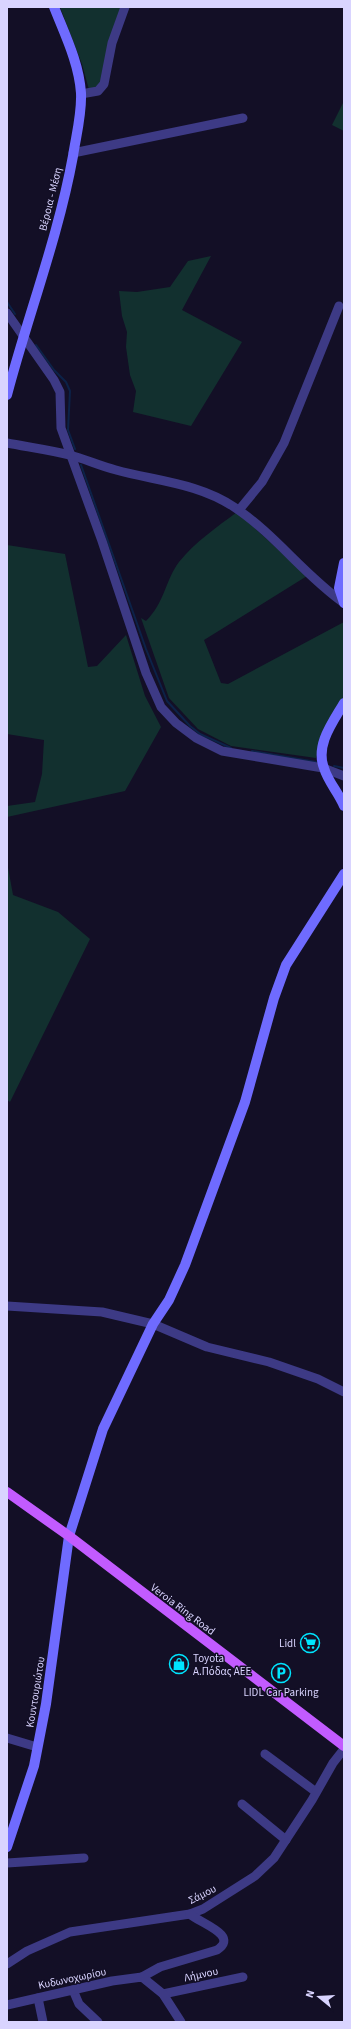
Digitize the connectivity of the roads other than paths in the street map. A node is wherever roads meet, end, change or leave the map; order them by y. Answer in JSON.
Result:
{"nodes":[{"id":1,"x":54,"y":7,"type":"edge"},
{"id":2,"x":125,"y":7,"type":"edge"},
{"id":3,"x":81,"y":94,"type":"junction"},
{"id":4,"x":243,"y":118,"type":"dead end"},
{"id":5,"x":73,"y":153,"type":"junction"},
{"id":6,"x":340,"y":306,"type":"dead end"},
{"id":7,"x":7,"y":313,"type":"edge"},
{"id":8,"x":23,"y":336,"type":"junction"},
{"id":9,"x":7,"y":395,"type":"edge"},
{"id":10,"x":7,"y":443,"type":"edge"},
{"id":11,"x":71,"y":455,"type":"junction"},
{"id":12,"x":239,"y":510,"type":"junction"},
{"id":13,"x":344,"y":563,"type":"edge"},
{"id":14,"x":344,"y":603,"type":"edge"},
{"id":15,"x":344,"y":703,"type":"edge"},
{"id":16,"x":323,"y":768,"type":"junction"},
{"id":17,"x":344,"y":776,"type":"edge"},
{"id":18,"x":344,"y":806,"type":"edge"},
{"id":19,"x":344,"y":874,"type":"edge"},
{"id":20,"x":7,"y":1306,"type":"edge"},
{"id":21,"x":153,"y":1324,"type":"junction"},
{"id":22,"x":344,"y":1392,"type":"edge"},
{"id":23,"x":7,"y":1492,"type":"edge"},
{"id":24,"x":69,"y":1536,"type":"junction"},
{"id":25,"x":7,"y":1738,"type":"edge"},
{"id":26,"x":344,"y":1746,"type":"edge"},
{"id":27,"x":37,"y":1747,"type":"junction"},
{"id":28,"x":344,"y":1749,"type":"edge"},
{"id":29,"x":265,"y":1754,"type":"dead end"},
{"id":30,"x":316,"y":1792,"type":"junction"},
{"id":31,"x":242,"y":1804,"type":"dead end"},
{"id":32,"x":286,"y":1840,"type":"junction"},
{"id":33,"x":7,"y":1847,"type":"edge"},
{"id":34,"x":84,"y":1858,"type":"dead end"},
{"id":35,"x":7,"y":1863,"type":"edge"},
{"id":36,"x":190,"y":1914,"type":"junction"},
{"id":37,"x":7,"y":1954,"type":"edge"},
{"id":38,"x":16,"y":1957,"type":"junction"},
{"id":39,"x":7,"y":1964,"type":"edge"},
{"id":40,"x":142,"y":1977,"type":"junction"},
{"id":41,"x":243,"y":1978,"type":"dead end"},
{"id":42,"x":73,"y":1990,"type":"junction"},
{"id":43,"x":163,"y":1994,"type":"junction"},
{"id":44,"x":38,"y":1998,"type":"junction"},
{"id":45,"x":7,"y":2005,"type":"edge"},
{"id":46,"x":43,"y":2022,"type":"edge"},
{"id":47,"x":98,"y":2022,"type":"edge"},
{"id":48,"x":182,"y":2022,"type":"edge"}],
"edges":[{"from":1,"to":3,"type":"street","name":"Βέροια - Μέση"},
{"from":2,"to":3,"type":"street"},
{"from":3,"to":5,"type":"street","name":"Βέροια - Μέση"},
{"from":4,"to":5,"type":"street"},
{"from":5,"to":8,"type":"street","name":"Βέροια - Μέση"},
{"from":6,"to":12,"type":"street"},
{"from":7,"to":8,"type":"street"},
{"from":8,"to":9,"type":"street","name":"Βέροια - Μέση"},
{"from":8,"to":11,"type":"street"},
{"from":10,"to":11,"type":"street"},
{"from":11,"to":12,"type":"street"},
{"from":11,"to":16,"type":"street"},
{"from":12,"to":14,"type":"street"},
{"from":13,"to":14,"type":"street"},
{"from":15,"to":16,"type":"street"},
{"from":16,"to":17,"type":"street"},
{"from":16,"to":18,"type":"street"},
{"from":19,"to":21,"type":"street","name":"Κουντουριώτου"},
{"from":20,"to":21,"type":"street"},
{"from":21,"to":22,"type":"street"},
{"from":21,"to":24,"type":"street","name":"Κουντουριώτου"},
{"from":23,"to":24,"type":"main road","name":"Verοia Ring Road"},
{"from":24,"to":26,"type":"main road","name":"Verοia Ring Road"},
{"from":24,"to":27,"type":"street","name":"Κουντουριώτου"},
{"from":25,"to":27,"type":"street"},
{"from":27,"to":33,"type":"street","name":"Κουντουριώτου"},
{"from":28,"to":30,"type":"street","name":"Σάμου"},
{"from":29,"to":30,"type":"street"},
{"from":30,"to":32,"type":"street","name":"Σάμου"},
{"from":31,"to":32,"type":"street"},
{"from":32,"to":36,"type":"street","name":"Σάμου"},
{"from":34,"to":35,"type":"street"},
{"from":36,"to":38,"type":"street","name":"Σάμου"},
{"from":36,"to":40,"type":"street","name":"Κυδωνοχωρίου"},
{"from":37,"to":38,"type":"street"},
{"from":38,"to":39,"type":"street","name":"Σάμου"},
{"from":40,"to":42,"type":"street","name":"Κυδωνοχωρίου"},
{"from":40,"to":43,"type":"street"},
{"from":41,"to":43,"type":"street","name":"Λήμνου"},
{"from":42,"to":44,"type":"street","name":"Κυδωνοχωρίου"},
{"from":42,"to":47,"type":"street"},
{"from":43,"to":48,"type":"street"},
{"from":44,"to":45,"type":"street","name":"Κυδωνοχωρίου"},
{"from":44,"to":46,"type":"street"}]}
